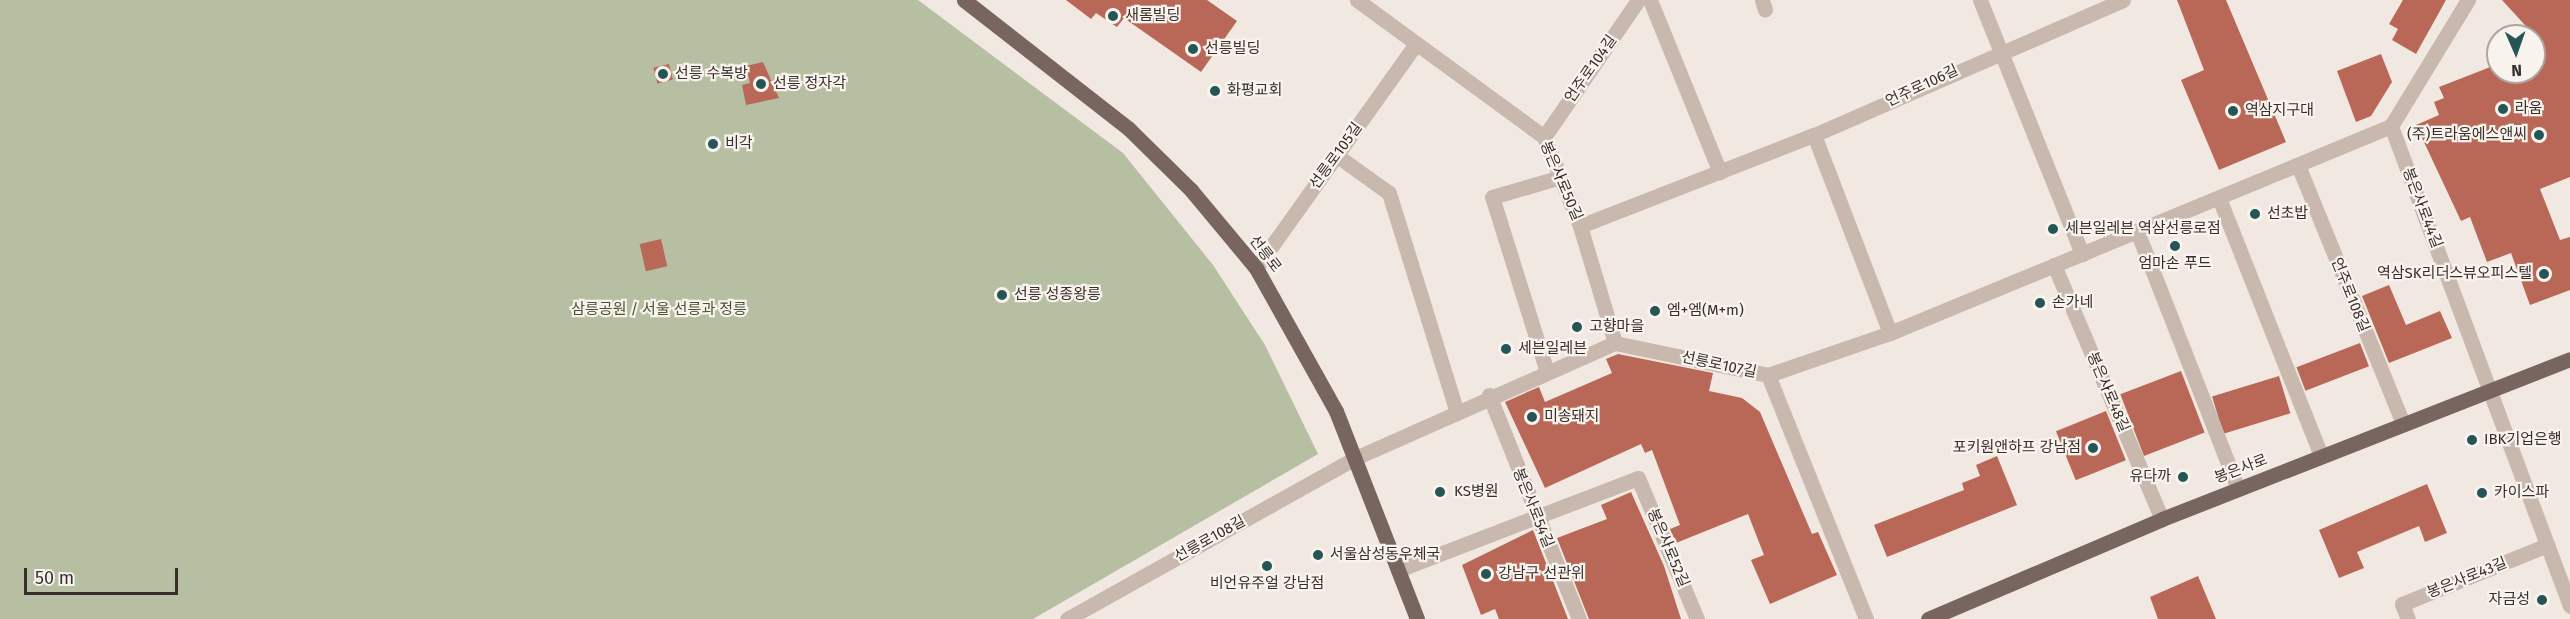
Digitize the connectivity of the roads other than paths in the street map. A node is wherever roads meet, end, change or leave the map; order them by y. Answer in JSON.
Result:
{"nodes":[{"id":1,"x":964,"y":0,"type":"edge"},
{"id":2,"x":1357,"y":0,"type":"edge"},
{"id":3,"x":1638,"y":0,"type":"edge"},
{"id":4,"x":1650,"y":0,"type":"edge"},
{"id":5,"x":1980,"y":0,"type":"edge"},
{"id":6,"x":2123,"y":0,"type":"edge"},
{"id":7,"x":2468,"y":0,"type":"edge"},
{"id":8,"x":1416,"y":44,"type":"junction"},
{"id":9,"x":2002,"y":50,"type":"junction"},
{"id":10,"x":2391,"y":126,"type":"junction"},
{"id":11,"x":1814,"y":135,"type":"junction"},
{"id":12,"x":1544,"y":137,"type":"junction"},
{"id":13,"x":1336,"y":155,"type":"junction"},
{"id":14,"x":2298,"y":165,"type":"junction"},
{"id":15,"x":1720,"y":172,"type":"junction"},
{"id":16,"x":1561,"y":177,"type":"junction"},
{"id":17,"x":2219,"y":198,"type":"junction"},
{"id":18,"x":1580,"y":226,"type":"junction"},
{"id":19,"x":2137,"y":231,"type":"junction"},
{"id":20,"x":2082,"y":254,"type":"junction"},
{"id":21,"x":2054,"y":265,"type":"junction"},
{"id":22,"x":1256,"y":268,"type":"junction"},
{"id":23,"x":1890,"y":333,"type":"junction"},
{"id":24,"x":1615,"y":343,"type":"junction"},
{"id":25,"x":2570,"y":359,"type":"edge"},
{"id":26,"x":1547,"y":372,"type":"junction"},
{"id":27,"x":1768,"y":375,"type":"junction"},
{"id":28,"x":2492,"y":390,"type":"junction"},
{"id":29,"x":1490,"y":395,"type":"junction"},
{"id":30,"x":1456,"y":409,"type":"junction"},
{"id":31,"x":2403,"y":424,"type":"junction"},
{"id":32,"x":2321,"y":456,"type":"junction"},
{"id":33,"x":1353,"y":459,"type":"junction"},
{"id":34,"x":2238,"y":489,"type":"junction"},
{"id":35,"x":1537,"y":519,"type":"junction"},
{"id":36,"x":2162,"y":519,"type":"junction"},
{"id":37,"x":2547,"y":545,"type":"junction"},
{"id":38,"x":1398,"y":570,"type":"junction"},
{"id":39,"x":2570,"y":606,"type":"edge"},
{"id":40,"x":1067,"y":619,"type":"edge"},
{"id":41,"x":1417,"y":619,"type":"edge"},
{"id":42,"x":1579,"y":619,"type":"edge"},
{"id":43,"x":1697,"y":619,"type":"edge"},
{"id":44,"x":1866,"y":619,"type":"edge"},
{"id":45,"x":1928,"y":619,"type":"edge"},
{"id":46,"x":2408,"y":619,"type":"edge"}],
"edges":[{"from":1,"to":22,"type":"main road","name":"선릉로"},
{"from":2,"to":8,"type":"street","name":"봉은사로50길"},
{"from":3,"to":12,"type":"street","name":"언주로104길"},
{"from":4,"to":15,"type":"street"},
{"from":5,"to":9,"type":"street"},
{"from":6,"to":9,"type":"street","name":"언주로106길"},
{"from":7,"to":10,"type":"street"},
{"from":8,"to":12,"type":"street","name":"봉은사로50길"},
{"from":8,"to":13,"type":"street","name":"선릉로105길"},
{"from":9,"to":11,"type":"street","name":"언주로106길"},
{"from":9,"to":20,"type":"street"},
{"from":10,"to":14,"type":"street"},
{"from":10,"to":28,"type":"street","name":"봉은사로44길"},
{"from":11,"to":15,"type":"street","name":"언주로106길"},
{"from":11,"to":23,"type":"street"},
{"from":12,"to":16,"type":"street","name":"봉은사로50길"},
{"from":13,"to":22,"type":"street","name":"선릉로105길"},
{"from":13,"to":30,"type":"street"},
{"from":14,"to":17,"type":"street"},
{"from":14,"to":31,"type":"street","name":"언주로108길"},
{"from":15,"to":18,"type":"street","name":"언주로106길"},
{"from":16,"to":18,"type":"street","name":"봉은사로50길"},
{"from":16,"to":26,"type":"street"},
{"from":17,"to":19,"type":"street"},
{"from":17,"to":32,"type":"street"},
{"from":18,"to":24,"type":"street","name":"봉은사로50길"},
{"from":19,"to":20,"type":"street"},
{"from":19,"to":34,"type":"street"},
{"from":20,"to":21,"type":"street","name":"선릉로107길"},
{"from":21,"to":23,"type":"street","name":"선릉로107길"},
{"from":21,"to":36,"type":"street","name":"봉은사로48길"},
{"from":22,"to":33,"type":"main road","name":"선릉로"},
{"from":23,"to":27,"type":"street","name":"선릉로107길"},
{"from":24,"to":26,"type":"street"},
{"from":24,"to":27,"type":"street","name":"선릉로107길"},
{"from":25,"to":28,"type":"main road","name":"봉은사로"},
{"from":26,"to":29,"type":"street"},
{"from":27,"to":44,"type":"street"},
{"from":28,"to":31,"type":"main road","name":"봉은사로"},
{"from":28,"to":37,"type":"street"},
{"from":29,"to":30,"type":"street"},
{"from":29,"to":35,"type":"street","name":"봉은사로54길"},
{"from":30,"to":33,"type":"street"},
{"from":31,"to":32,"type":"main road","name":"봉은사로"},
{"from":32,"to":34,"type":"main road","name":"봉은사로"},
{"from":33,"to":38,"type":"main road","name":"선릉로"},
{"from":33,"to":40,"type":"street","name":"선릉로108길"},
{"from":34,"to":36,"type":"main road","name":"봉은사로"},
{"from":35,"to":38,"type":"street"},
{"from":35,"to":42,"type":"street","name":"봉은사로54길"},
{"from":35,"to":43,"type":"street","name":"봉은사로52길"},
{"from":36,"to":45,"type":"main road","name":"봉은사로"},
{"from":37,"to":39,"type":"street"},
{"from":37,"to":46,"type":"street","name":"봉은사로43길"},
{"from":38,"to":41,"type":"main road","name":"선릉로"}]}
